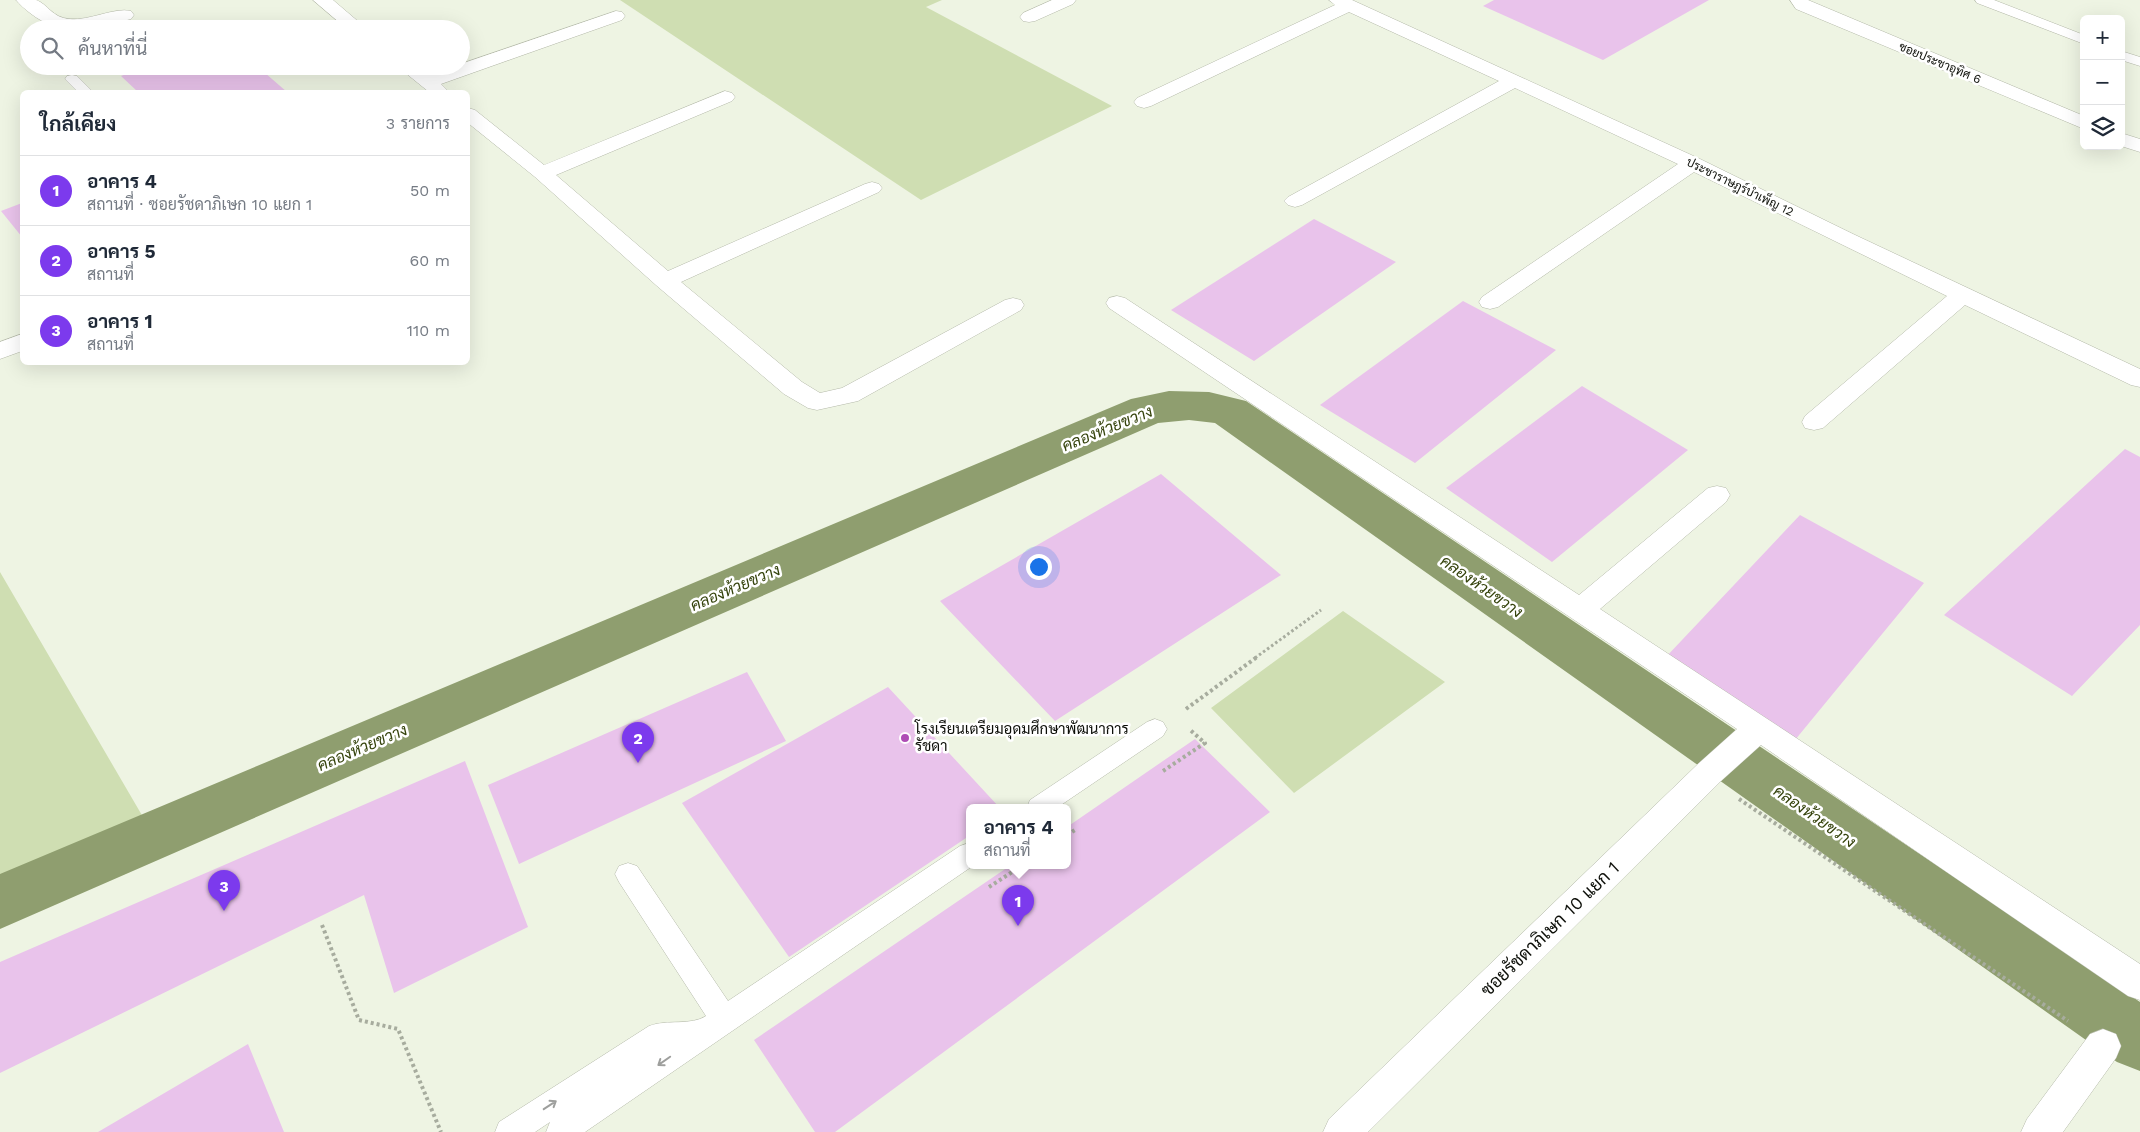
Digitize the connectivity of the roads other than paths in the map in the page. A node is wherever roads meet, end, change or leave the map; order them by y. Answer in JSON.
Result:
{"nodes":[{"id":1,"x":25,"y":0,"type":"edge"},
{"id":2,"x":347,"y":0,"type":"edge"},
{"id":3,"x":1067,"y":0,"type":"edge"},
{"id":4,"x":1799,"y":0,"type":"edge"},
{"id":5,"x":1982,"y":0,"type":"edge"},
{"id":6,"x":326,"y":3,"type":"edge"},
{"id":7,"x":1344,"y":3,"type":"edge"},
{"id":8,"x":125,"y":15,"type":"dead end"},
{"id":9,"x":616,"y":16,"type":"dead end"},
{"id":10,"x":1029,"y":16,"type":"dead end"},
{"id":11,"x":52,"y":20,"type":"edge"},
{"id":12,"x":103,"y":20,"type":"edge"},
{"id":13,"x":347,"y":20,"type":"edge"},
{"id":14,"x":2080,"y":38,"type":"edge"},
{"id":15,"x":2125,"y":56,"type":"edge"},
{"id":16,"x":2140,"y":62,"type":"edge"},
{"id":17,"x":470,"y":73,"type":"edge"},
{"id":18,"x":417,"y":75,"type":"edge"},
{"id":19,"x":466,"y":75,"type":"edge"},
{"id":20,"x":72,"y":79,"type":"dead end"},
{"id":21,"x":1514,"y":81,"type":"junction"},
{"id":22,"x":433,"y":88,"type":"edge"},
{"id":23,"x":84,"y":90,"type":"edge"},
{"id":24,"x":725,"y":97,"type":"dead end"},
{"id":25,"x":1144,"y":102,"type":"dead end"},
{"id":26,"x":470,"y":116,"type":"edge"},
{"id":27,"x":2080,"y":121,"type":"edge"},
{"id":28,"x":2125,"y":140,"type":"edge"},
{"id":29,"x":2140,"y":146,"type":"edge"},
{"id":30,"x":1693,"y":163,"type":"junction"},
{"id":31,"x":542,"y":173,"type":"junction"},
{"id":32,"x":872,"y":188,"type":"dead end"},
{"id":33,"x":1295,"y":201,"type":"dead end"},
{"id":34,"x":665,"y":281,"type":"junction"},
{"id":35,"x":1964,"y":294,"type":"junction"},
{"id":36,"x":1490,"y":302,"type":"dead end"},
{"id":37,"x":1118,"y":303,"type":"dead end"},
{"id":38,"x":1014,"y":305,"type":"dead end"},
{"id":39,"x":20,"y":343,"type":"edge"},
{"id":40,"x":0,"y":351,"type":"edge"},
{"id":41,"x":2140,"y":378,"type":"edge"},
{"id":42,"x":1814,"y":422,"type":"dead end"},
{"id":43,"x":1716,"y":495,"type":"dead end"},
{"id":44,"x":1581,"y":609,"type":"junction"},
{"id":45,"x":1155,"y":730,"type":"dead end"},
{"id":46,"x":1756,"y":731,"type":"junction"},
{"id":47,"x":1044,"y":804,"type":"edge"},
{"id":48,"x":966,"y":856,"type":"edge"},
{"id":49,"x":628,"y":874,"type":"dead end"},
{"id":50,"x":2140,"y":984,"type":"edge"},
{"id":51,"x":714,"y":1026,"type":"junction"},
{"id":52,"x":2103,"y":1046,"type":"road end"},
{"id":53,"x":509,"y":1132,"type":"edge"},
{"id":54,"x":560,"y":1132,"type":"edge"},
{"id":55,"x":1342,"y":1132,"type":"edge"},
{"id":56,"x":2040,"y":1132,"type":"edge"}],
"edges":[{"from":1,"to":11,"type":"street"},
{"from":2,"to":6,"type":"street"},
{"from":3,"to":10,"type":"street"},
{"from":4,"to":27,"type":"street","name":"ซอยประชาอุทิศ 6"},
{"from":5,"to":14,"type":"lane"},
{"from":6,"to":13,"type":"street"},
{"from":7,"to":21,"type":"street","name":"ประชาราษฎร์บำเพ็ญ 12"},
{"from":7,"to":25,"type":"street"},
{"from":8,"to":12,"type":"street"},
{"from":9,"to":17,"type":"street"},
{"from":15,"to":16,"type":"lane"},
{"from":18,"to":22,"type":"street"},
{"from":19,"to":22,"type":"street"},
{"from":20,"to":23,"type":"lane"},
{"from":21,"to":30,"type":"street","name":"ประชาราษฎร์บำเพ็ญ 12"},
{"from":21,"to":33,"type":"street"},
{"from":24,"to":31,"type":"street"},
{"from":26,"to":31,"type":"street"},
{"from":28,"to":29,"type":"street"},
{"from":30,"to":35,"type":"street","name":"ประชาราษฎร์บำเพ็ญ 12"},
{"from":30,"to":36,"type":"street"},
{"from":31,"to":34,"type":"street"},
{"from":32,"to":34,"type":"street"},
{"from":34,"to":38,"type":"street"},
{"from":35,"to":41,"type":"street","name":"ประชาราษฎร์บำเพ็ญ 12"},
{"from":35,"to":42,"type":"street"},
{"from":37,"to":44,"type":"street"},
{"from":39,"to":40,"type":"street"},
{"from":43,"to":44,"type":"street"},
{"from":44,"to":46,"type":"street"},
{"from":45,"to":47,"type":"lane"},
{"from":46,"to":50,"type":"street"},
{"from":46,"to":55,"type":"street","name":"ซอยรัชดาภิเษก 10 แยก 1"},
{"from":48,"to":51,"type":"lane"},
{"from":49,"to":51,"type":"lane"},
{"from":53,"to":51,"type":"lane","one_way":true},
{"from":51,"to":54,"type":"lane","one_way":true},
{"from":52,"to":56,"type":"street"}]}
